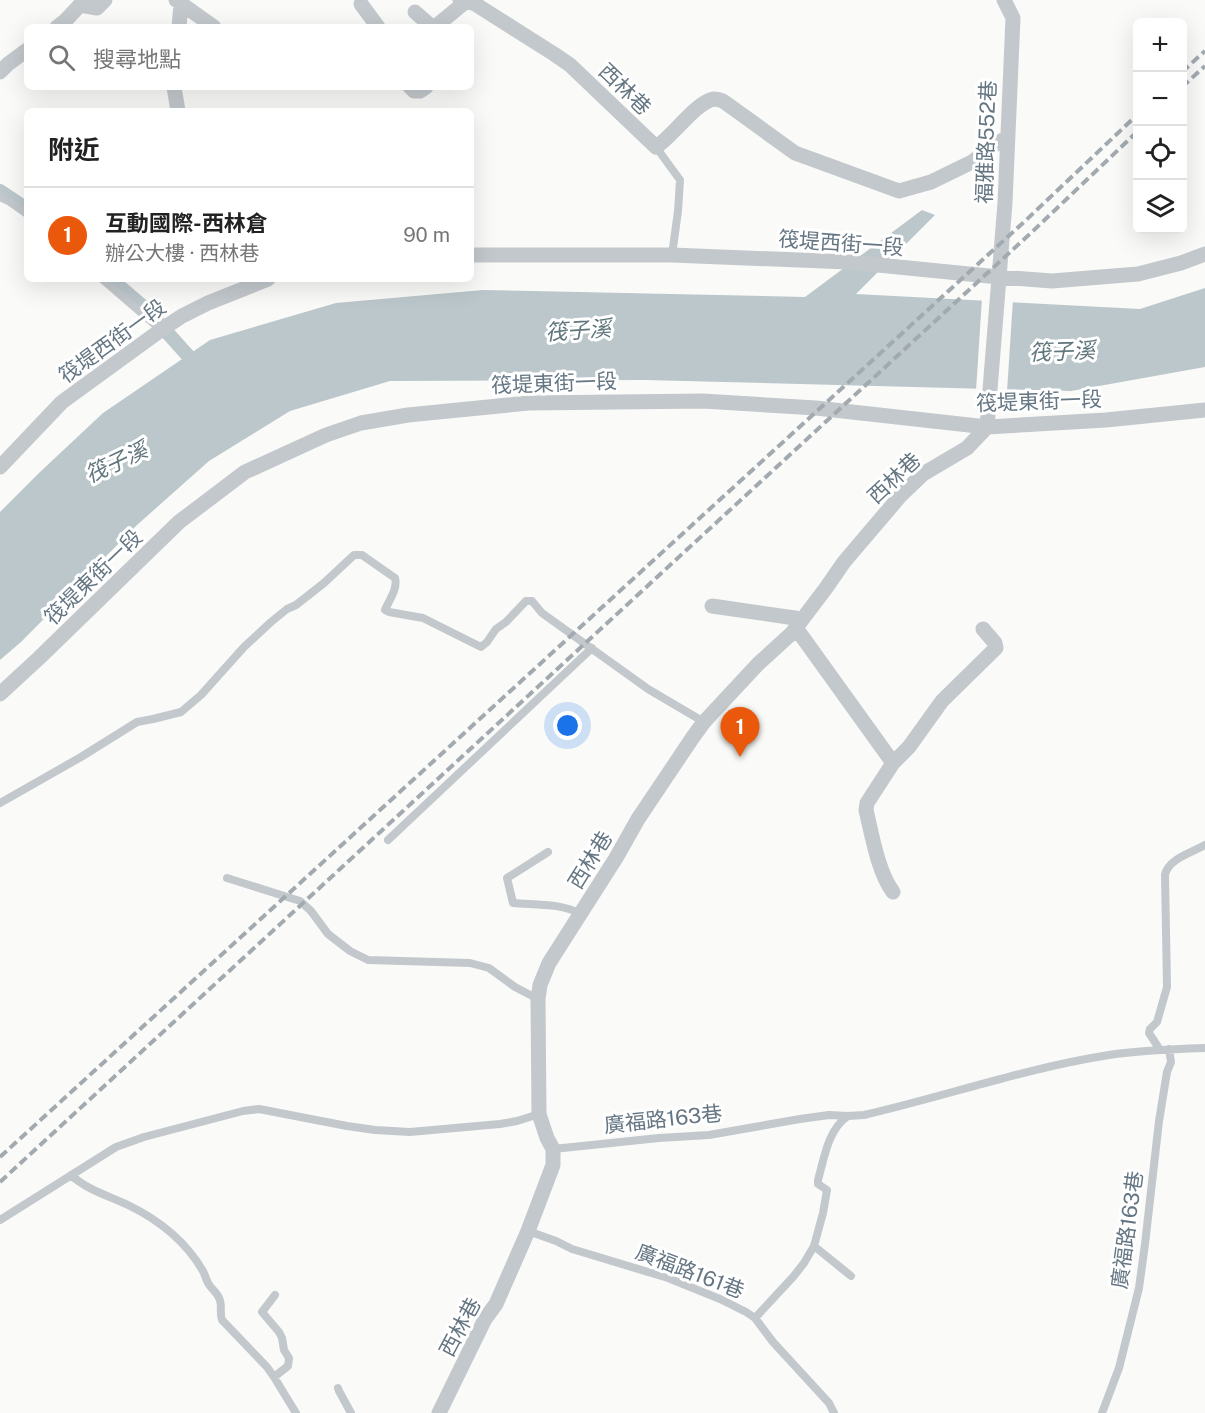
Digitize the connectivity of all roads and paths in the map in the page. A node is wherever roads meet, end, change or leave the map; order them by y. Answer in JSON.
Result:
{"nodes":[{"id":1,"x":105,"y":0,"type":"edge"},
{"id":2,"x":1005,"y":0,"type":"edge"},
{"id":3,"x":462,"y":1,"type":"edge"},
{"id":4,"x":178,"y":2,"type":"edge"},
{"id":5,"x":361,"y":4,"type":"dead end"},
{"id":6,"x":415,"y":12,"type":"dead end"},
{"id":7,"x":61,"y":24,"type":"edge"},
{"id":8,"x":179,"y":24,"type":"edge"},
{"id":9,"x":210,"y":24,"type":"edge"},
{"id":10,"x":376,"y":24,"type":"edge"},
{"id":11,"x":429,"y":24,"type":"edge"},
{"id":12,"x":436,"y":24,"type":"edge"},
{"id":13,"x":24,"y":52,"type":"edge"},
{"id":14,"x":0,"y":72,"type":"edge"},
{"id":15,"x":174,"y":90,"type":"edge"},
{"id":16,"x":178,"y":108,"type":"edge"},
{"id":17,"x":1008,"y":137,"type":"junction"},
{"id":18,"x":656,"y":147,"type":"junction"},
{"id":19,"x":0,"y":197,"type":"edge"},
{"id":20,"x":24,"y":212,"type":"edge"},
{"id":21,"x":1205,"y":254,"type":"edge"},
{"id":22,"x":474,"y":255,"type":"edge"},
{"id":23,"x":672,"y":255,"type":"junction"},
{"id":24,"x":105,"y":282,"type":"edge"},
{"id":25,"x":260,"y":282,"type":"edge"},
{"id":26,"x":999,"y":282,"type":"junction"},
{"id":27,"x":161,"y":330,"type":"junction"},
{"id":28,"x":1205,"y":410,"type":"edge"},
{"id":29,"x":988,"y":420,"type":"junction"},
{"id":30,"x":0,"y":445,"type":"edge"},
{"id":31,"x":18,"y":448,"type":"junction"},
{"id":32,"x":0,"y":467,"type":"edge"},
{"id":33,"x":712,"y":606,"type":"dead end"},
{"id":34,"x":798,"y":625,"type":"junction"},
{"id":35,"x":983,"y":629,"type":"dead end"},
{"id":36,"x":592,"y":648,"type":"junction"},
{"id":37,"x":0,"y":694,"type":"edge"},
{"id":38,"x":704,"y":722,"type":"junction"},
{"id":39,"x":893,"y":763,"type":"junction"},
{"id":40,"x":0,"y":803,"type":"edge"},
{"id":41,"x":388,"y":840,"type":"dead end"},
{"id":42,"x":1205,"y":845,"type":"edge"},
{"id":43,"x":548,"y":852,"type":"dead end"},
{"id":44,"x":227,"y":878,"type":"dead end"},
{"id":45,"x":893,"y":892,"type":"dead end"},
{"id":46,"x":581,"y":914,"type":"junction"},
{"id":47,"x":538,"y":999,"type":"junction"},
{"id":48,"x":1205,"y":1048,"type":"edge"},
{"id":49,"x":1165,"y":1050,"type":"junction"},
{"id":50,"x":539,"y":1114,"type":"junction"},
{"id":51,"x":848,"y":1116,"type":"junction"},
{"id":52,"x":554,"y":1149,"type":"junction"},
{"id":53,"x":71,"y":1175,"type":"junction"},
{"id":54,"x":0,"y":1220,"type":"edge"},
{"id":55,"x":528,"y":1231,"type":"junction"},
{"id":56,"x":814,"y":1246,"type":"junction"},
{"id":57,"x":851,"y":1276,"type":"dead end"},
{"id":58,"x":275,"y":1295,"type":"dead end"},
{"id":59,"x":754,"y":1318,"type":"junction"},
{"id":60,"x":274,"y":1377,"type":"junction"},
{"id":61,"x":338,"y":1388,"type":"dead end"},
{"id":62,"x":296,"y":1413,"type":"edge"},
{"id":63,"x":351,"y":1413,"type":"edge"},
{"id":64,"x":439,"y":1413,"type":"edge"},
{"id":65,"x":834,"y":1413,"type":"edge"},
{"id":66,"x":1102,"y":1413,"type":"edge"}],
"edges":[{"from":1,"to":7,"type":"street"},
{"from":2,"to":17,"type":"street","name":"福雅路552巷"},
{"from":3,"to":12,"type":"street","name":"西林巷"},
{"from":3,"to":18,"type":"street","name":"西林巷"},
{"from":4,"to":8,"type":"street"},
{"from":4,"to":9,"type":"street"},
{"from":5,"to":10,"type":"street"},
{"from":6,"to":11,"type":"street","name":"西林巷"},
{"from":13,"to":14,"type":"street"},
{"from":15,"to":16,"type":"street"},
{"from":17,"to":18,"type":"street"},
{"from":17,"to":26,"type":"street","name":"福雅路552巷"},
{"from":18,"to":23,"type":"lane"},
{"from":19,"to":20,"type":"lane"},
{"from":21,"to":26,"type":"street","name":"筏堤西街一段"},
{"from":22,"to":23,"type":"street","name":"筏堤西街一段"},
{"from":23,"to":26,"type":"street","name":"筏堤西街一段"},
{"from":24,"to":27,"type":"lane"},
{"from":25,"to":27,"type":"street","name":"筏堤西街一段"},
{"from":26,"to":29,"type":"street","name":"福雅路552巷"},
{"from":27,"to":31,"type":"street","name":"筏堤西街一段"},
{"from":28,"to":29,"type":"street","name":"筏堤東街一段"},
{"from":29,"to":34,"type":"street","name":"西林巷"},
{"from":29,"to":37,"type":"street","name":"筏堤東街一段"},
{"from":30,"to":31,"type":"street"},
{"from":31,"to":32,"type":"street","name":"筏堤西街一段"},
{"from":33,"to":34,"type":"street"},
{"from":34,"to":38,"type":"street","name":"西林巷"},
{"from":34,"to":39,"type":"street"},
{"from":35,"to":39,"type":"street"},
{"from":36,"to":38,"type":"lane"},
{"from":36,"to":40,"type":"lane"},
{"from":36,"to":41,"type":"lane"},
{"from":38,"to":46,"type":"street","name":"西林巷"},
{"from":39,"to":45,"type":"street"},
{"from":42,"to":49,"type":"lane","name":"廣福路163巷"},
{"from":43,"to":46,"type":"lane"},
{"from":44,"to":47,"type":"lane"},
{"from":46,"to":47,"type":"street","name":"西林巷"},
{"from":47,"to":50,"type":"street","name":"西林巷"},
{"from":48,"to":49,"type":"lane","name":"廣福路163巷"},
{"from":49,"to":51,"type":"lane","name":"廣福路163巷"},
{"from":49,"to":66,"type":"lane","name":"廣福路163巷"},
{"from":50,"to":52,"type":"street","name":"西林巷"},
{"from":50,"to":53,"type":"lane"},
{"from":51,"to":52,"type":"lane","name":"廣福路163巷"},
{"from":51,"to":56,"type":"lane"},
{"from":52,"to":55,"type":"street","name":"西林巷"},
{"from":53,"to":54,"type":"lane"},
{"from":53,"to":60,"type":"lane"},
{"from":55,"to":59,"type":"lane","name":"廣福路161巷"},
{"from":55,"to":64,"type":"street","name":"西林巷"},
{"from":56,"to":57,"type":"lane"},
{"from":56,"to":59,"type":"lane"},
{"from":58,"to":60,"type":"lane"},
{"from":59,"to":65,"type":"lane","name":"廣福路161巷"},
{"from":60,"to":62,"type":"lane"},
{"from":61,"to":63,"type":"lane"}]}
